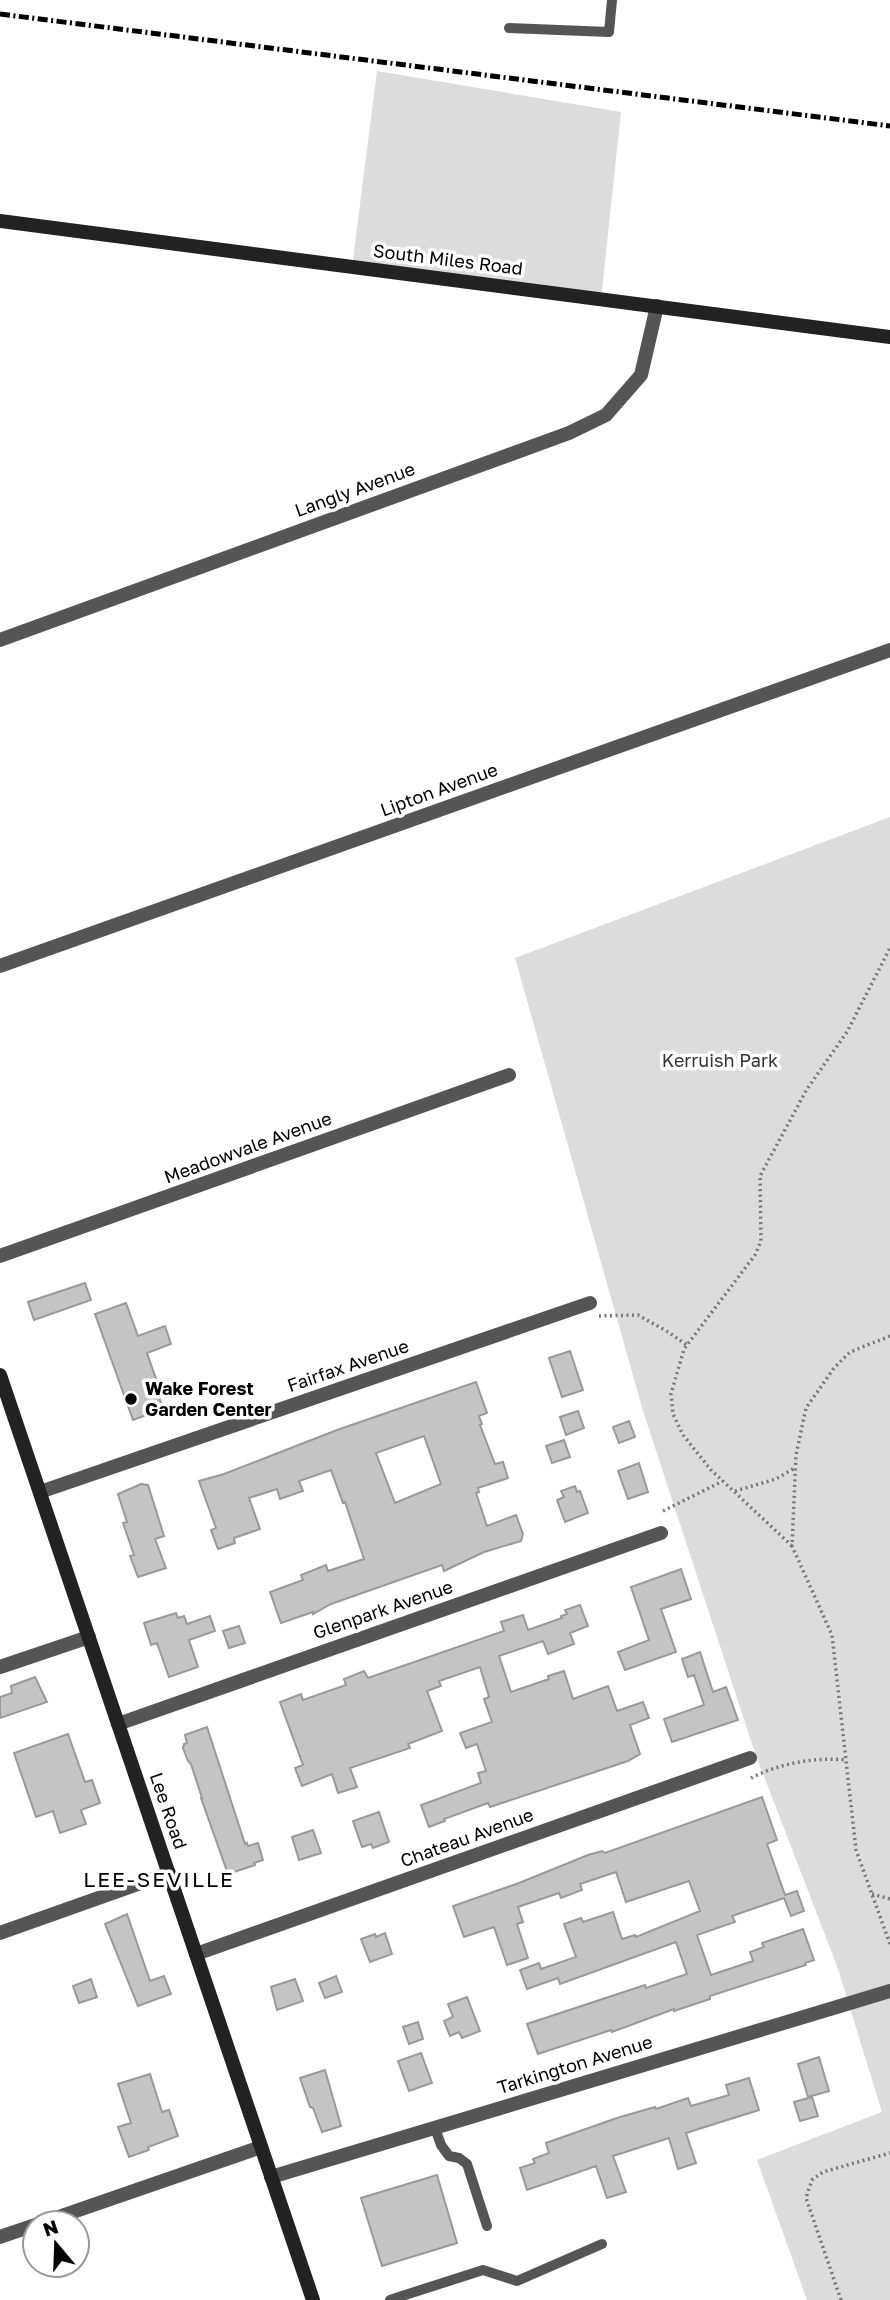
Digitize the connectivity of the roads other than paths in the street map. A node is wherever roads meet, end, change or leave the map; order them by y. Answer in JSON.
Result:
{"nodes":[{"id":1,"x":612,"y":0,"type":"edge"},
{"id":2,"x":509,"y":28,"type":"dead end"},
{"id":3,"x":0,"y":221,"type":"edge"},
{"id":4,"x":657,"y":306,"type":"junction"},
{"id":5,"x":890,"y":337,"type":"edge"},
{"id":6,"x":0,"y":640,"type":"edge"},
{"id":7,"x":890,"y":650,"type":"edge"},
{"id":8,"x":0,"y":966,"type":"edge"},
{"id":9,"x":509,"y":1075,"type":"dead end"},
{"id":10,"x":0,"y":1256,"type":"edge"},
{"id":11,"x":592,"y":1310,"type":"road end"},
{"id":12,"x":0,"y":1375,"type":"edge"},
{"id":13,"x":3,"y":1394,"type":"edge"},
{"id":14,"x":40,"y":1492,"type":"junction"},
{"id":15,"x":660,"y":1533,"type":"dead end"},
{"id":16,"x":89,"y":1636,"type":"junction"},
{"id":17,"x":0,"y":1667,"type":"edge"},
{"id":18,"x":118,"y":1724,"type":"junction"},
{"id":19,"x":750,"y":1758,"type":"dead end"},
{"id":20,"x":169,"y":1873,"type":"junction"},
{"id":21,"x":0,"y":1933,"type":"edge"},
{"id":22,"x":196,"y":1954,"type":"junction"},
{"id":23,"x":890,"y":1991,"type":"edge"},
{"id":24,"x":435,"y":2127,"type":"junction"},
{"id":25,"x":261,"y":2147,"type":"junction"},
{"id":26,"x":271,"y":2177,"type":"junction"},
{"id":27,"x":82,"y":2209,"type":"edge"},
{"id":28,"x":487,"y":2226,"type":"dead end"},
{"id":29,"x":21,"y":2230,"type":"edge"},
{"id":30,"x":0,"y":2237,"type":"edge"},
{"id":31,"x":602,"y":2244,"type":"dead end"},
{"id":32,"x":403,"y":2298,"type":"edge"},
{"id":33,"x":313,"y":2300,"type":"edge"},
{"id":34,"x":390,"y":2300,"type":"edge"}],
"edges":[{"from":1,"to":2,"type":"lane"},
{"from":3,"to":4,"type":"main road","name":"South Miles Road"},
{"from":4,"to":5,"type":"main road","name":"South Miles Road"},
{"from":4,"to":6,"type":"street","name":"Langly Avenue"},
{"from":7,"to":8,"type":"street","name":"Lipton Avenue"},
{"from":9,"to":10,"type":"street","name":"Meadowvale Avenue"},
{"from":11,"to":14,"type":"street","name":"Fairfax Avenue"},
{"from":12,"to":13,"type":"main road","name":"Lee Road"},
{"from":13,"to":14,"type":"main road","name":"Lee Road"},
{"from":14,"to":16,"type":"main road","name":"Lee Road"},
{"from":15,"to":18,"type":"street","name":"Glenpark Avenue"},
{"from":16,"to":17,"type":"street"},
{"from":16,"to":18,"type":"main road","name":"Lee Road"},
{"from":18,"to":20,"type":"main road","name":"Lee Road"},
{"from":19,"to":22,"type":"street","name":"Chateau Avenue"},
{"from":20,"to":21,"type":"street"},
{"from":20,"to":22,"type":"main road","name":"Lee Road"},
{"from":22,"to":25,"type":"main road","name":"Lee Road"},
{"from":23,"to":24,"type":"street","name":"Tarkington Avenue"},
{"from":24,"to":26,"type":"street","name":"Tarkington Avenue"},
{"from":24,"to":28,"type":"lane"},
{"from":25,"to":26,"type":"main road","name":"Lee Road"},
{"from":25,"to":27,"type":"street"},
{"from":26,"to":33,"type":"main road","name":"Lee Road"},
{"from":29,"to":30,"type":"street"},
{"from":31,"to":32,"type":"lane"},
{"from":32,"to":34,"type":"lane"}]}
